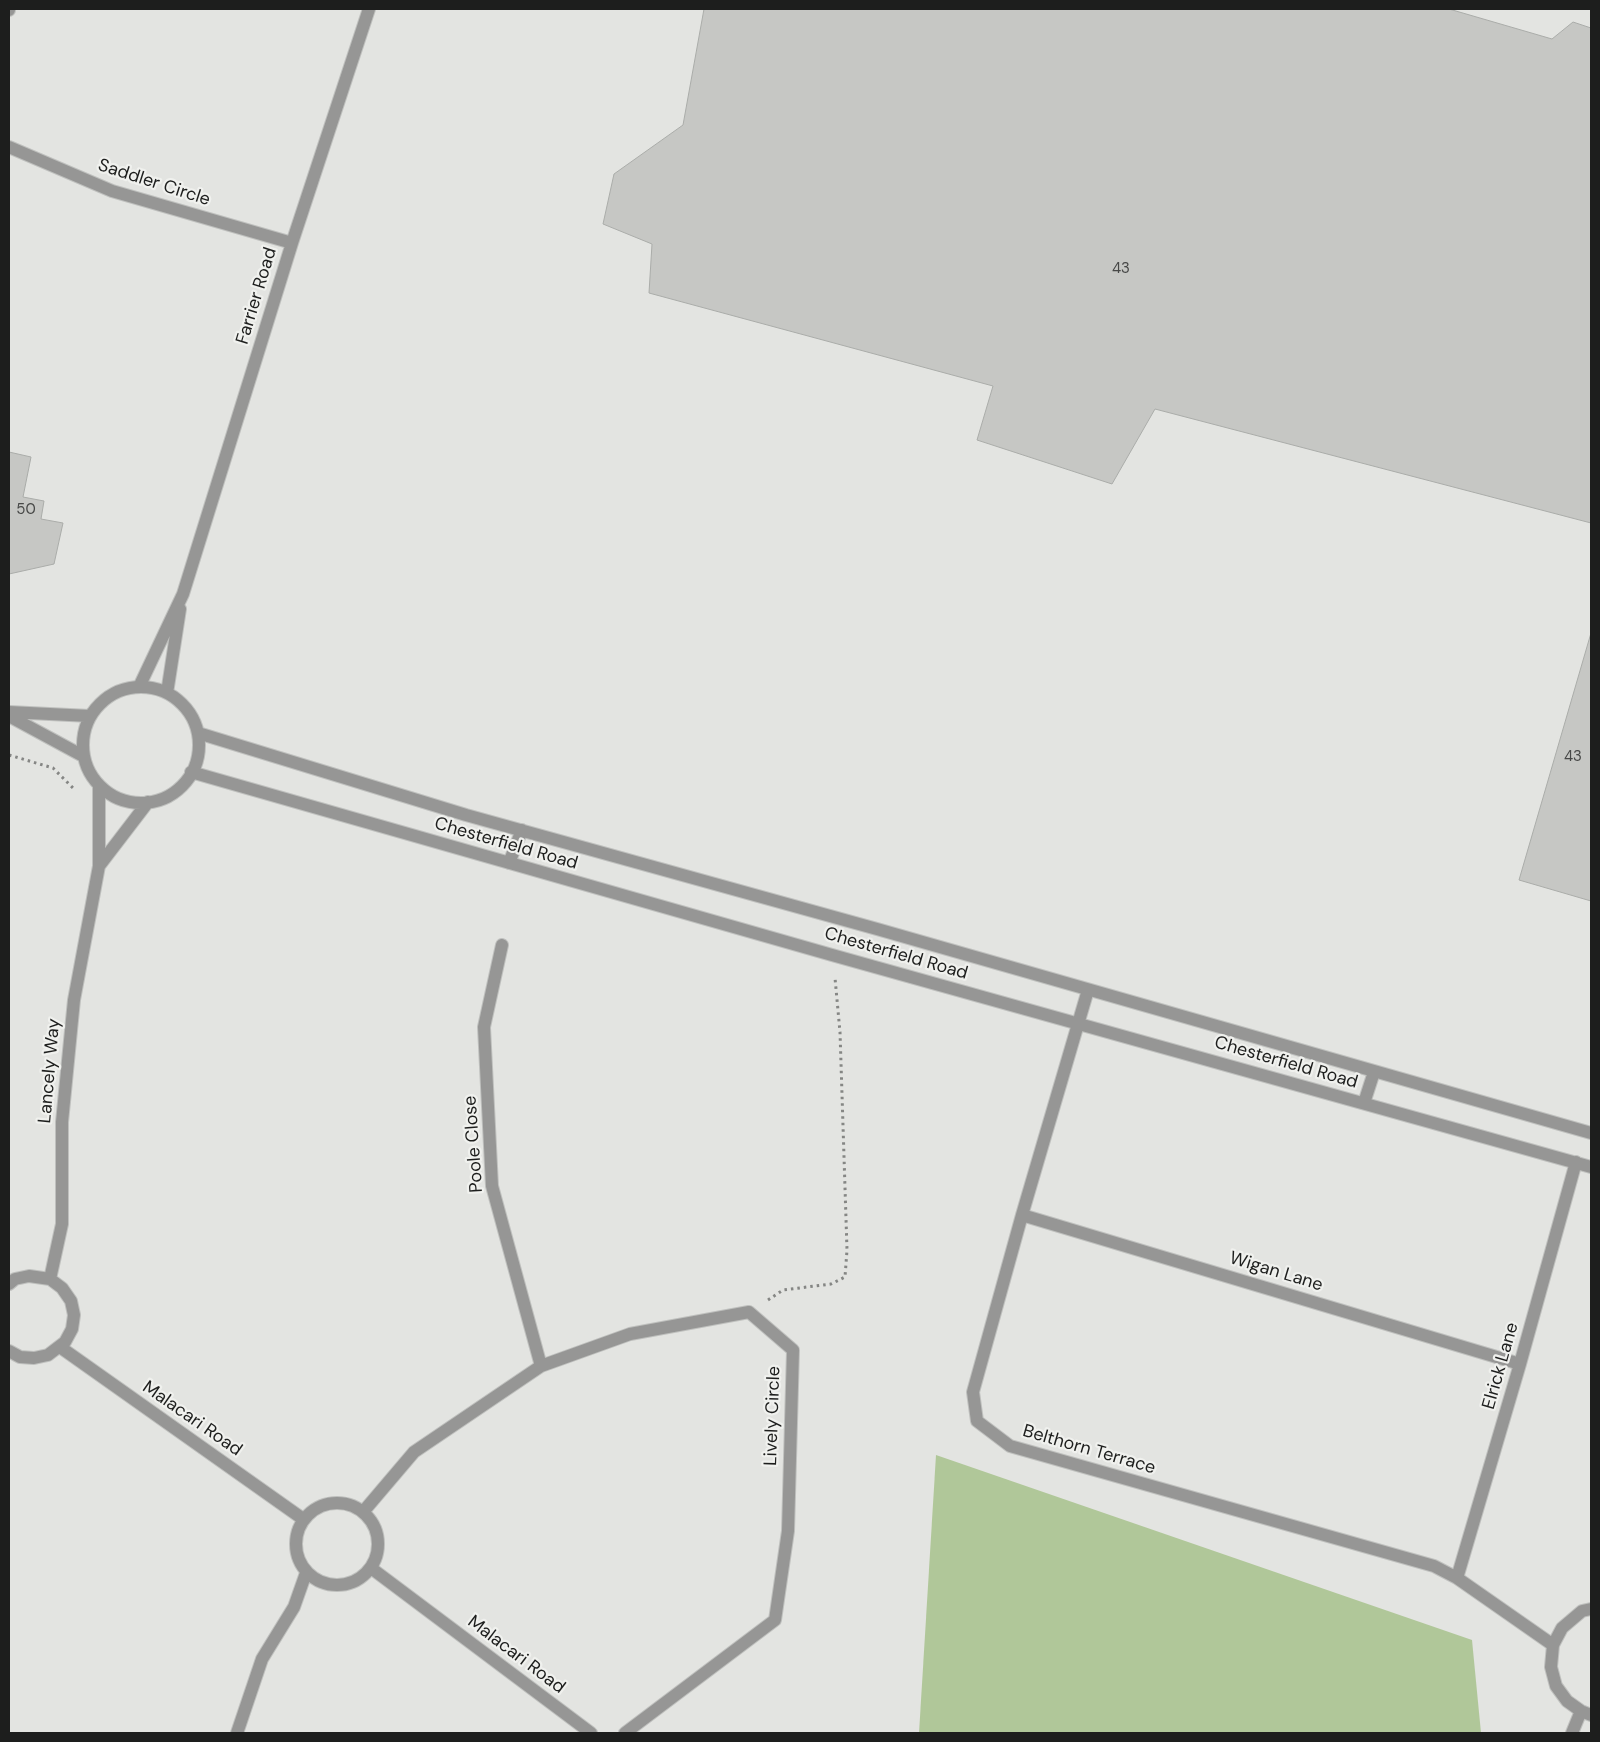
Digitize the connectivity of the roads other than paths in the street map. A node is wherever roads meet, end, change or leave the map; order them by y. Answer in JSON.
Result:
{"nodes":[{"id":1,"x":369,"y":9,"type":"edge"},
{"id":2,"x":9,"y":147,"type":"edge"},
{"id":3,"x":292,"y":244,"type":"junction"},
{"id":4,"x":183,"y":594,"type":"junction"},
{"id":5,"x":140,"y":687,"type":"junction"},
{"id":6,"x":167,"y":693,"type":"junction"},
{"id":7,"x":9,"y":712,"type":"edge"},
{"id":8,"x":9,"y":716,"type":"edge"},
{"id":9,"x":90,"y":716,"type":"junction"},
{"id":10,"x":198,"y":733,"type":"junction"},
{"id":11,"x":84,"y":756,"type":"junction"},
{"id":12,"x":191,"y":772,"type":"junction"},
{"id":13,"x":99,"y":785,"type":"junction"},
{"id":14,"x":148,"y":802,"type":"junction"},
{"id":15,"x":522,"y":830,"type":"junction"},
{"id":16,"x":509,"y":864,"type":"junction"},
{"id":17,"x":99,"y":866,"type":"junction"},
{"id":18,"x":502,"y":945,"type":"dead end"},
{"id":19,"x":1088,"y":990,"type":"junction"},
{"id":20,"x":1077,"y":1023,"type":"junction"},
{"id":21,"x":1374,"y":1072,"type":"junction"},
{"id":22,"x":1364,"y":1103,"type":"junction"},
{"id":23,"x":1591,"y":1133,"type":"edge"},
{"id":24,"x":1576,"y":1162,"type":"junction"},
{"id":25,"x":1591,"y":1167,"type":"edge"},
{"id":26,"x":1022,"y":1215,"type":"junction"},
{"id":27,"x":50,"y":1280,"type":"junction"},
{"id":28,"x":9,"y":1284,"type":"edge"},
{"id":29,"x":60,"y":1347,"type":"junction"},
{"id":30,"x":9,"y":1351,"type":"edge"},
{"id":31,"x":1520,"y":1364,"type":"junction"},
{"id":32,"x":541,"y":1366,"type":"junction"},
{"id":33,"x":363,"y":1512,"type":"junction"},
{"id":34,"x":303,"y":1518,"type":"junction"},
{"id":35,"x":371,"y":1568,"type":"junction"},
{"id":36,"x":306,"y":1573,"type":"junction"},
{"id":37,"x":1457,"y":1578,"type":"junction"},
{"id":38,"x":1591,"y":1609,"type":"edge"},
{"id":39,"x":1553,"y":1645,"type":"junction"},
{"id":40,"x":1586,"y":1713,"type":"edge"},
{"id":41,"x":237,"y":1733,"type":"edge"},
{"id":42,"x":591,"y":1733,"type":"edge"},
{"id":43,"x":625,"y":1733,"type":"edge"},
{"id":44,"x":1572,"y":1733,"type":"edge"}],
"edges":[{"from":1,"to":3,"type":"street","name":"Farrier Road"},
{"from":2,"to":3,"type":"street","name":"Saddler Circle"},
{"from":3,"to":4,"type":"street","name":"Farrier Road"},
{"from":4,"to":5,"type":"street","name":"Farrier Road"},
{"from":4,"to":6,"type":"street","name":"Farrier Road"},
{"from":5,"to":6,"type":"street"},
{"from":5,"to":9,"type":"street"},
{"from":6,"to":10,"type":"street"},
{"from":7,"to":9,"type":"street"},
{"from":8,"to":11,"type":"street"},
{"from":9,"to":11,"type":"street"},
{"from":10,"to":12,"type":"street"},
{"from":10,"to":15,"type":"street","name":"Chesterfield Road"},
{"from":11,"to":13,"type":"street"},
{"from":12,"to":14,"type":"street"},
{"from":12,"to":16,"type":"street","name":"Chesterfield Road"},
{"from":13,"to":14,"type":"street"},
{"from":13,"to":17,"type":"street","name":"Lancely Way"},
{"from":14,"to":17,"type":"street","name":"Lancely Way"},
{"from":15,"to":16,"type":"street"},
{"from":15,"to":19,"type":"street","name":"Chesterfield Road"},
{"from":16,"to":20,"type":"street","name":"Chesterfield Road"},
{"from":17,"to":27,"type":"street","name":"Lancely Way"},
{"from":18,"to":32,"type":"street","name":"Poole Close"},
{"from":19,"to":20,"type":"street","name":"Belthorn Terrace"},
{"from":19,"to":21,"type":"street","name":"Chesterfield Road"},
{"from":20,"to":22,"type":"street","name":"Chesterfield Road"},
{"from":20,"to":26,"type":"street","name":"Belthorn Terrace"},
{"from":21,"to":22,"type":"street"},
{"from":21,"to":23,"type":"street","name":"Chesterfield Road"},
{"from":22,"to":24,"type":"street","name":"Chesterfield Road"},
{"from":24,"to":25,"type":"street","name":"Chesterfield Road"},
{"from":24,"to":31,"type":"street","name":"Elrick Lane"},
{"from":26,"to":31,"type":"street","name":"Wigan Lane"},
{"from":26,"to":37,"type":"street","name":"Belthorn Terrace"},
{"from":27,"to":28,"type":"street"},
{"from":27,"to":29,"type":"street"},
{"from":29,"to":30,"type":"street"},
{"from":29,"to":34,"type":"street","name":"Malacari Road"},
{"from":31,"to":37,"type":"street","name":"Elrick Lane"},
{"from":32,"to":33,"type":"street"},
{"from":32,"to":43,"type":"street","name":"Lively Circle"},
{"from":33,"to":34,"type":"street"},
{"from":33,"to":35,"type":"street"},
{"from":34,"to":36,"type":"street"},
{"from":35,"to":36,"type":"street"},
{"from":35,"to":42,"type":"street","name":"Malacari Road"},
{"from":36,"to":41,"type":"street"},
{"from":37,"to":39,"type":"street","name":"Belthorn Terrace"},
{"from":38,"to":39,"type":"street"},
{"from":39,"to":40,"type":"street"},
{"from":40,"to":44,"type":"street"}]}
